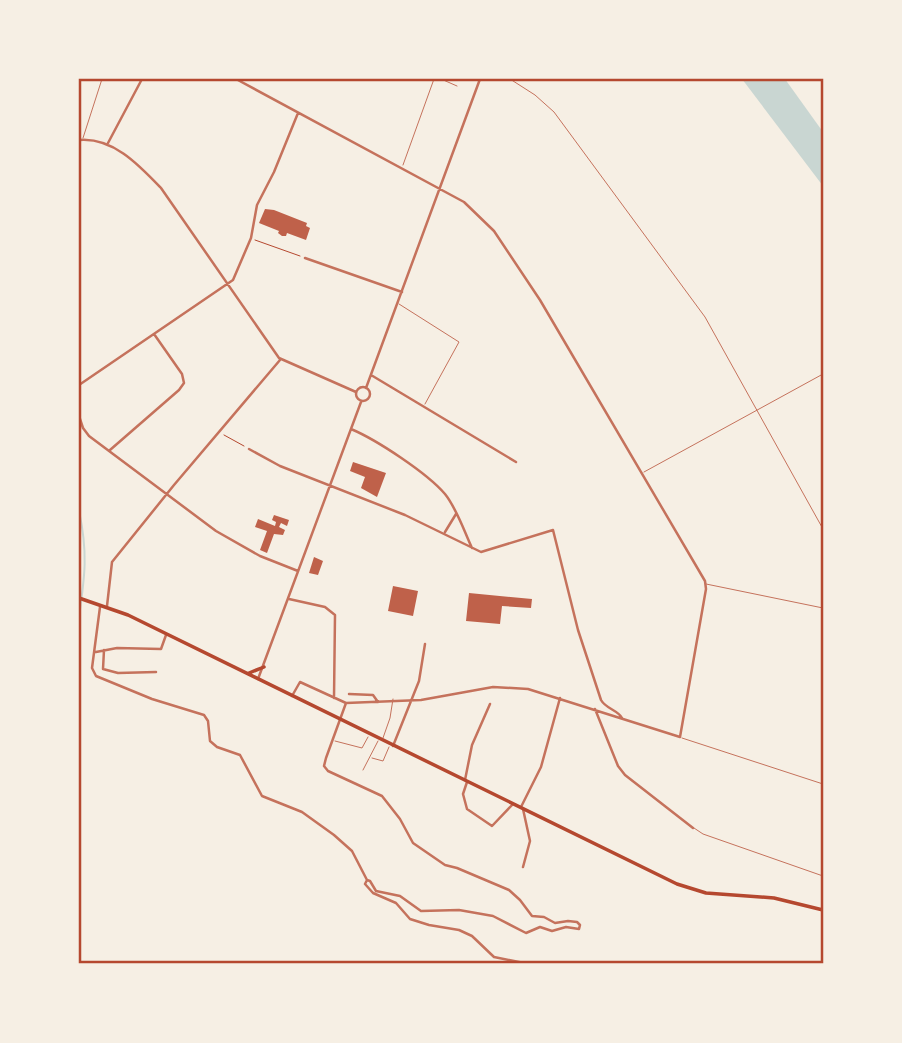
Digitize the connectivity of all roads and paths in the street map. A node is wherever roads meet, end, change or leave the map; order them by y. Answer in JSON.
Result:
{"nodes":[{"id":1,"x":102,"y":79,"type":"edge"},
{"id":2,"x":142,"y":79,"type":"edge"},
{"id":3,"x":236,"y":79,"type":"edge"},
{"id":4,"x":434,"y":79,"type":"edge"},
{"id":5,"x":440,"y":79,"type":"edge"},
{"id":6,"x":480,"y":79,"type":"edge"},
{"id":7,"x":510,"y":79,"type":"edge"},
{"id":8,"x":457,"y":86,"type":"dead end"},
{"id":9,"x":298,"y":113,"type":"junction"},
{"id":10,"x":80,"y":140,"type":"edge"},
{"id":11,"x":108,"y":143,"type":"junction"},
{"id":12,"x":401,"y":169,"type":"junction"},
{"id":13,"x":439,"y":190,"type":"junction"},
{"id":14,"x":251,"y":238,"type":"junction"},
{"id":15,"x":306,"y":258,"type":"joint"},
{"id":16,"x":228,"y":285,"type":"junction"},
{"id":17,"x":401,"y":292,"type":"junction"},
{"id":18,"x":397,"y":303,"type":"junction"},
{"id":19,"x":154,"y":334,"type":"junction"},
{"id":20,"x":281,"y":360,"type":"junction"},
{"id":21,"x":823,"y":374,"type":"edge"},
{"id":22,"x":371,"y":375,"type":"junction"},
{"id":23,"x":79,"y":385,"type":"edge"},
{"id":24,"x":366,"y":388,"type":"junction"},
{"id":25,"x":356,"y":392,"type":"junction"},
{"id":26,"x":361,"y":402,"type":"junction"},
{"id":27,"x":424,"y":406,"type":"junction"},
{"id":28,"x":757,"y":410,"type":"junction"},
{"id":29,"x":79,"y":416,"type":"edge"},
{"id":30,"x":351,"y":429,"type":"junction"},
{"id":31,"x":219,"y":432,"type":"junction"},
{"id":32,"x":249,"y":449,"type":"joint"},
{"id":33,"x":109,"y":451,"type":"junction"},
{"id":34,"x":516,"y":462,"type":"dead end"},
{"id":35,"x":641,"y":474,"type":"junction"},
{"id":36,"x":330,"y":486,"type":"junction"},
{"id":37,"x":167,"y":494,"type":"junction"},
{"id":38,"x":456,"y":514,"type":"junction"},
{"id":39,"x":823,"y":529,"type":"edge"},
{"id":40,"x":445,"y":534,"type":"junction"},
{"id":41,"x":472,"y":548,"type":"junction"},
{"id":42,"x":298,"y":571,"type":"junction"},
{"id":43,"x":705,"y":584,"type":"junction"},
{"id":44,"x":79,"y":597,"type":"edge"},
{"id":45,"x":289,"y":599,"type":"junction"},
{"id":46,"x":101,"y":604,"type":"junction"},
{"id":47,"x":107,"y":606,"type":"junction"},
{"id":48,"x":823,"y":608,"type":"edge"},
{"id":49,"x":166,"y":635,"type":"junction"},
{"id":50,"x":425,"y":644,"type":"dead end"},
{"id":51,"x":104,"y":650,"type":"junction"},
{"id":52,"x":95,"y":652,"type":"junction"},
{"id":53,"x":264,"y":667,"type":"junction"},
{"id":54,"x":156,"y":672,"type":"dead end"},
{"id":55,"x":247,"y":674,"type":"junction"},
{"id":56,"x":258,"y":679,"type":"junction"},
{"id":57,"x":349,"y":694,"type":"dead end"},
{"id":58,"x":292,"y":696,"type":"junction"},
{"id":59,"x":334,"y":698,"type":"junction"},
{"id":60,"x":560,"y":698,"type":"junction"},
{"id":61,"x":393,"y":699,"type":"junction"},
{"id":62,"x":413,"y":700,"type":"junction"},
{"id":63,"x":378,"y":702,"type":"junction"},
{"id":64,"x":346,"y":704,"type":"junction"},
{"id":65,"x":490,"y":704,"type":"dead end"},
{"id":66,"x":595,"y":709,"type":"junction"},
{"id":67,"x":622,"y":719,"type":"junction"},
{"id":68,"x":341,"y":720,"type":"junction"},
{"id":69,"x":369,"y":734,"type":"junction"},
{"id":70,"x":680,"y":737,"type":"junction"},
{"id":71,"x":333,"y":740,"type":"junction"},
{"id":72,"x":381,"y":740,"type":"junction"},
{"id":73,"x":391,"y":745,"type":"junction"},
{"id":74,"x":370,"y":757,"type":"junction"},
{"id":75,"x":363,"y":770,"type":"dead end"},
{"id":76,"x":466,"y":781,"type":"junction"},
{"id":77,"x":823,"y":784,"type":"edge"},
{"id":78,"x":513,"y":804,"type":"junction"},
{"id":79,"x":522,"y":809,"type":"junction"},
{"id":80,"x":693,"y":828,"type":"joint"},
{"id":81,"x":523,"y":867,"type":"dead end"},
{"id":82,"x":823,"y":876,"type":"edge"},
{"id":83,"x":367,"y":880,"type":"junction"},
{"id":84,"x":823,"y":910,"type":"edge"},
{"id":85,"x":529,"y":964,"type":"edge"}],
"edges":[{"from":1,"to":10,"type":"lane"},
{"from":2,"to":11,"type":"street"},
{"from":3,"to":9,"type":"street"},
{"from":4,"to":12,"type":"lane"},
{"from":5,"to":8,"type":"lane"},
{"from":6,"to":13,"type":"street"},
{"from":7,"to":28,"type":"lane"},
{"from":9,"to":12,"type":"street"},
{"from":9,"to":14,"type":"street"},
{"from":10,"to":11,"type":"street"},
{"from":11,"to":16,"type":"street"},
{"from":12,"to":13,"type":"street"},
{"from":13,"to":17,"type":"street"},
{"from":13,"to":35,"type":"street"},
{"from":14,"to":15,"type":"path"},
{"from":14,"to":16,"type":"street"},
{"from":15,"to":17,"type":"street"},
{"from":16,"to":19,"type":"street"},
{"from":16,"to":20,"type":"street"},
{"from":17,"to":18,"type":"street"},
{"from":18,"to":22,"type":"street"},
{"from":18,"to":27,"type":"lane"},
{"from":19,"to":23,"type":"street"},
{"from":19,"to":33,"type":"street"},
{"from":20,"to":25,"type":"street"},
{"from":20,"to":31,"type":"street"},
{"from":21,"to":28,"type":"lane"},
{"from":22,"to":24,"type":"street"},
{"from":22,"to":27,"type":"street"},
{"from":24,"to":25,"type":"street"},
{"from":24,"to":26,"type":"street"},
{"from":25,"to":26,"type":"street"},
{"from":26,"to":30,"type":"street"},
{"from":27,"to":34,"type":"street"},
{"from":28,"to":35,"type":"lane"},
{"from":28,"to":39,"type":"lane"},
{"from":29,"to":33,"type":"street"},
{"from":30,"to":36,"type":"street"},
{"from":30,"to":38,"type":"street"},
{"from":31,"to":32,"type":"path"},
{"from":31,"to":37,"type":"street"},
{"from":32,"to":36,"type":"street"},
{"from":33,"to":37,"type":"street"},
{"from":35,"to":43,"type":"street"},
{"from":36,"to":40,"type":"street"},
{"from":36,"to":42,"type":"street"},
{"from":37,"to":42,"type":"street"},
{"from":37,"to":47,"type":"street"},
{"from":38,"to":40,"type":"street"},
{"from":38,"to":41,"type":"street"},
{"from":40,"to":41,"type":"street"},
{"from":41,"to":67,"type":"street"},
{"from":42,"to":45,"type":"street"},
{"from":43,"to":48,"type":"lane"},
{"from":43,"to":70,"type":"street"},
{"from":44,"to":46,"type":"main road"},
{"from":45,"to":53,"type":"street"},
{"from":45,"to":59,"type":"street"},
{"from":46,"to":47,"type":"main road"},
{"from":46,"to":52,"type":"street"},
{"from":47,"to":49,"type":"main road"},
{"from":49,"to":51,"type":"street"},
{"from":49,"to":55,"type":"main road"},
{"from":50,"to":62,"type":"street"},
{"from":51,"to":52,"type":"street"},
{"from":51,"to":54,"type":"street"},
{"from":52,"to":83,"type":"street"},
{"from":53,"to":55,"type":"main road"},
{"from":53,"to":56,"type":"street"},
{"from":55,"to":56,"type":"main road"},
{"from":56,"to":58,"type":"main road"},
{"from":57,"to":63,"type":"street"},
{"from":58,"to":59,"type":"street"},
{"from":58,"to":68,"type":"main road"},
{"from":59,"to":64,"type":"street"},
{"from":60,"to":62,"type":"street"},
{"from":60,"to":66,"type":"street"},
{"from":60,"to":79,"type":"street"},
{"from":61,"to":62,"type":"street"},
{"from":61,"to":63,"type":"street"},
{"from":61,"to":72,"type":"lane"},
{"from":62,"to":73,"type":"street"},
{"from":63,"to":64,"type":"street"},
{"from":64,"to":68,"type":"street"},
{"from":65,"to":76,"type":"street"},
{"from":66,"to":67,"type":"street"},
{"from":66,"to":80,"type":"street"},
{"from":67,"to":70,"type":"street"},
{"from":68,"to":69,"type":"main road"},
{"from":68,"to":71,"type":"street"},
{"from":69,"to":71,"type":"lane"},
{"from":69,"to":72,"type":"main road"},
{"from":70,"to":77,"type":"lane"},
{"from":71,"to":83,"type":"street"},
{"from":72,"to":73,"type":"main road"},
{"from":72,"to":74,"type":"lane"},
{"from":73,"to":74,"type":"lane"},
{"from":73,"to":76,"type":"main road"},
{"from":74,"to":75,"type":"lane"},
{"from":76,"to":78,"type":"main road"},
{"from":76,"to":78,"type":"street"},
{"from":78,"to":79,"type":"main road"},
{"from":79,"to":81,"type":"street"},
{"from":79,"to":84,"type":"main road"},
{"from":80,"to":82,"type":"lane"},
{"from":83,"to":85,"type":"street"}]}
